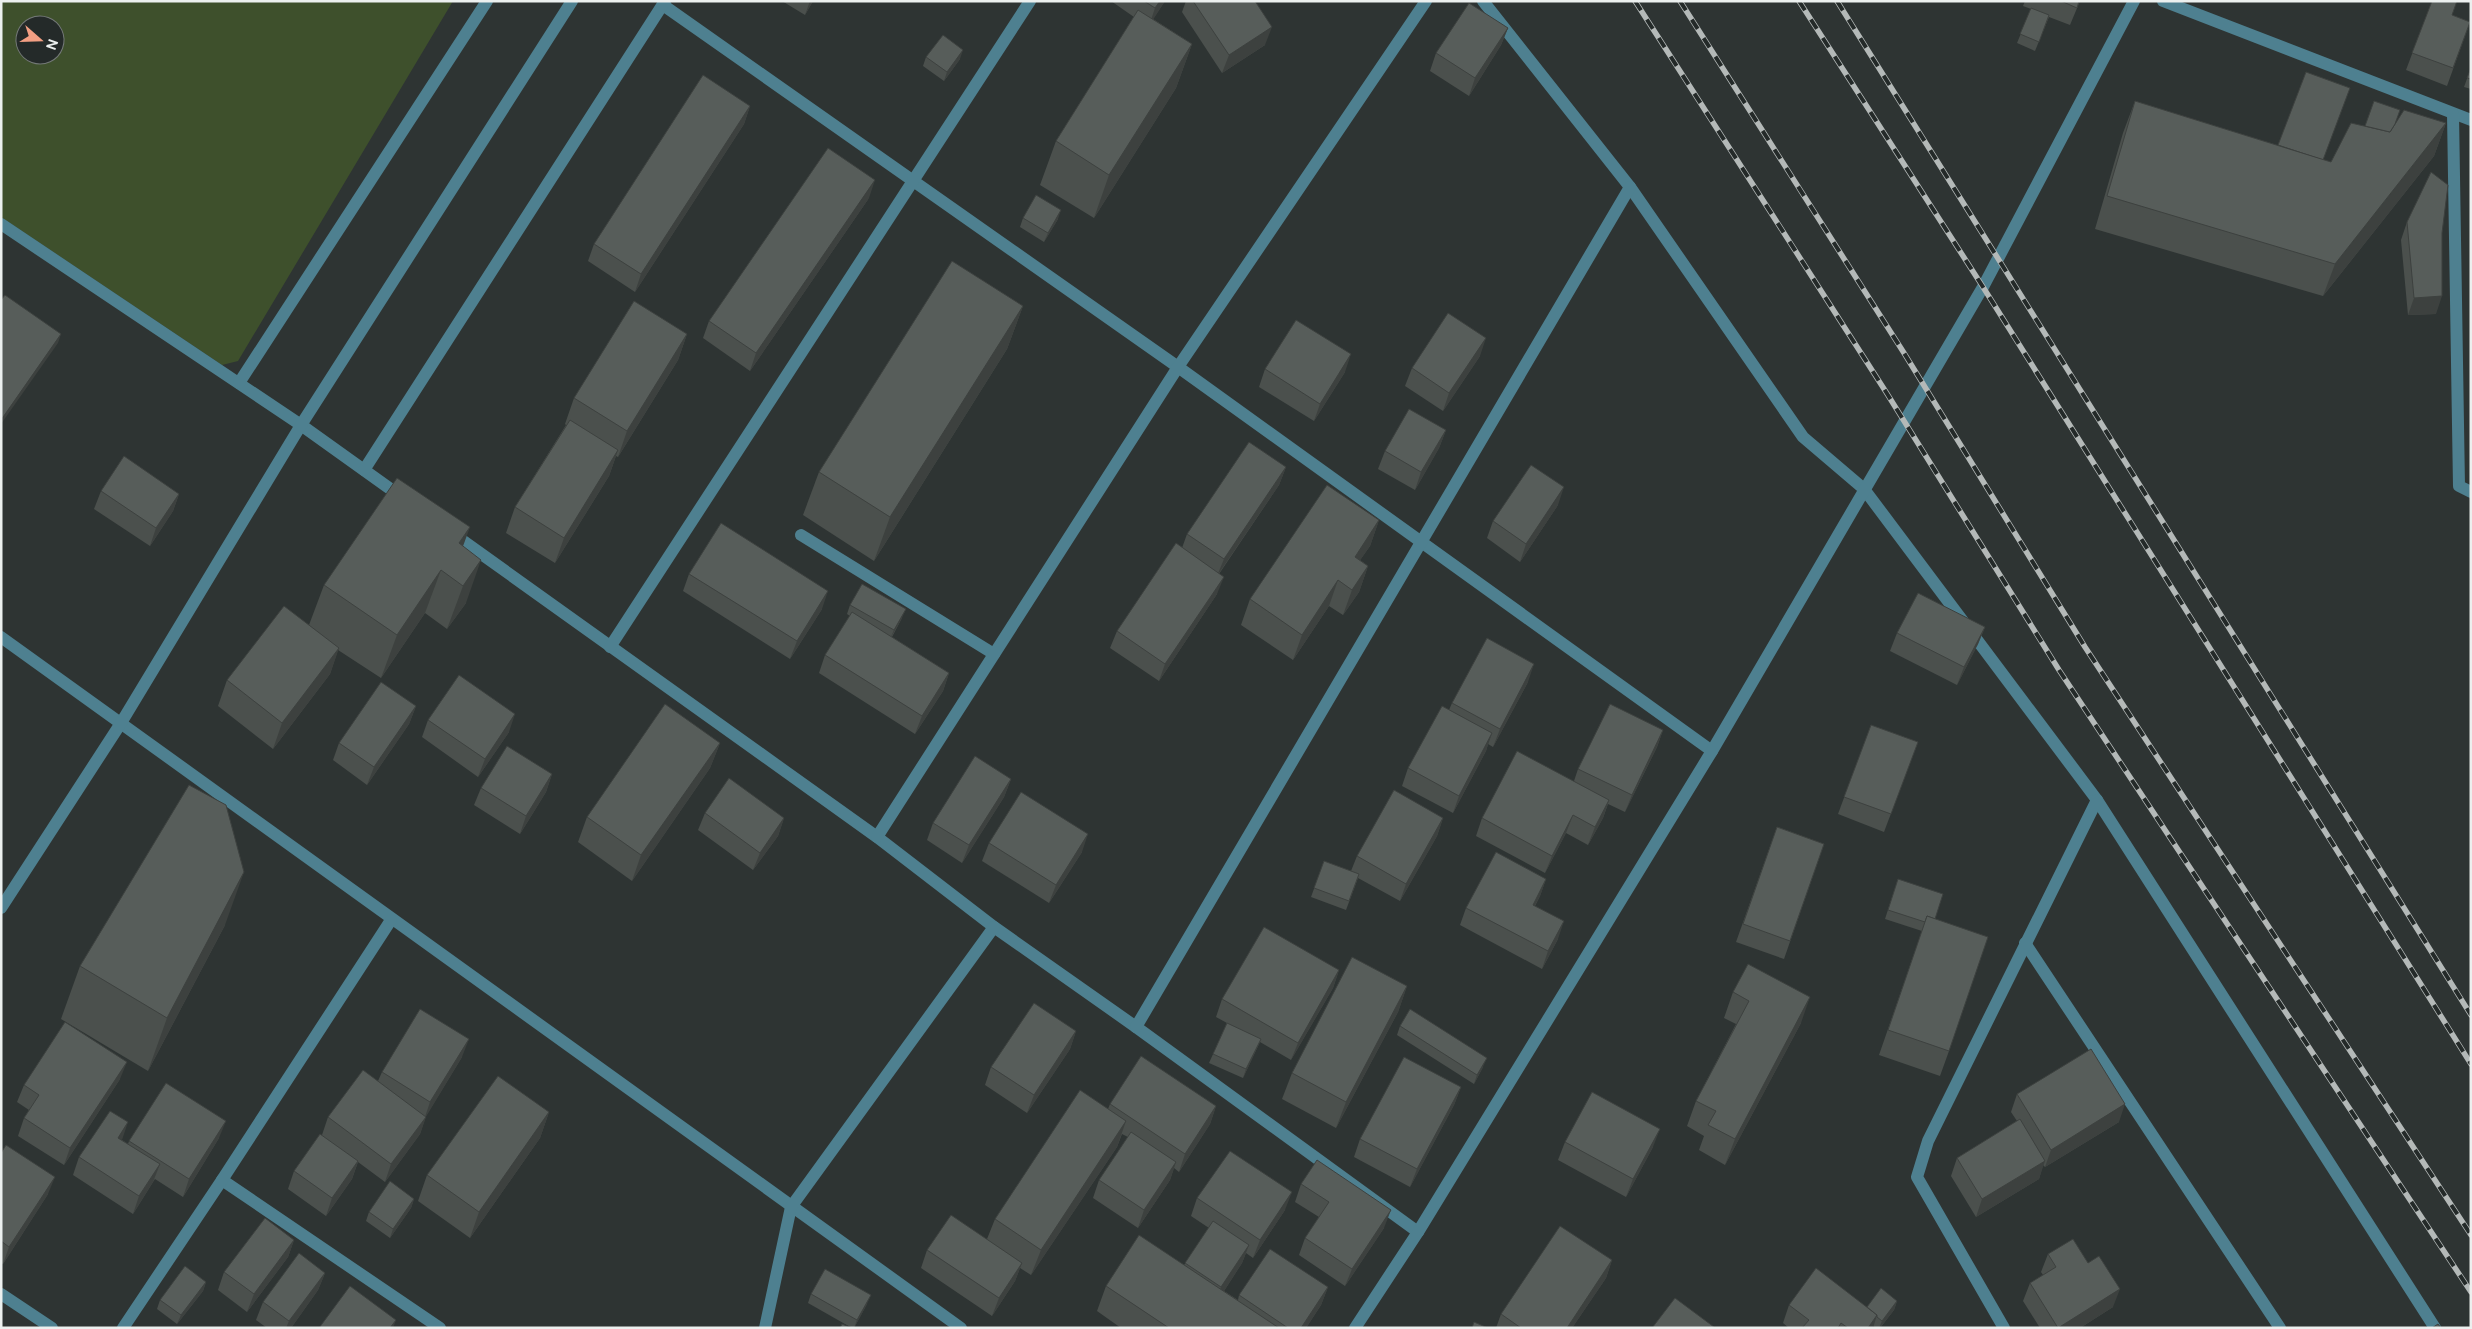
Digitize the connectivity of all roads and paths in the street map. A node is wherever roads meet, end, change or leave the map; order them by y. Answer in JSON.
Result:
{"nodes":[{"id":1,"x":487,"y":1,"type":"edge"},
{"id":2,"x":572,"y":1,"type":"edge"},
{"id":3,"x":1030,"y":1,"type":"edge"},
{"id":4,"x":1426,"y":1,"type":"edge"},
{"id":5,"x":1483,"y":1,"type":"edge"},
{"id":6,"x":2134,"y":1,"type":"edge"},
{"id":7,"x":2163,"y":1,"type":"edge"},
{"id":8,"x":664,"y":3,"type":"edge"},
{"id":9,"x":2453,"y":114,"type":"junction"},
{"id":10,"x":2471,"y":120,"type":"edge"},
{"id":11,"x":912,"y":182,"type":"junction"},
{"id":12,"x":1630,"y":187,"type":"junction"},
{"id":13,"x":1,"y":224,"type":"edge"},
{"id":14,"x":1178,"y":367,"type":"junction"},
{"id":15,"x":239,"y":383,"type":"junction"},
{"id":16,"x":301,"y":425,"type":"junction"},
{"id":17,"x":364,"y":470,"type":"junction"},
{"id":18,"x":1864,"y":489,"type":"junction"},
{"id":19,"x":2471,"y":492,"type":"edge"},
{"id":20,"x":412,"y":504,"type":"edge"},
{"id":21,"x":443,"y":527,"type":"edge"},
{"id":22,"x":801,"y":535,"type":"dead end"},
{"id":23,"x":1422,"y":542,"type":"junction"},
{"id":24,"x":1,"y":638,"type":"edge"},
{"id":25,"x":610,"y":647,"type":"junction"},
{"id":26,"x":994,"y":654,"type":"junction"},
{"id":27,"x":121,"y":722,"type":"junction"},
{"id":28,"x":1712,"y":751,"type":"junction"},
{"id":29,"x":2097,"y":800,"type":"junction"},
{"id":30,"x":877,"y":837,"type":"junction"},
{"id":31,"x":1,"y":908,"type":"edge"},
{"id":32,"x":392,"y":920,"type":"junction"},
{"id":33,"x":994,"y":927,"type":"junction"},
{"id":34,"x":2025,"y":943,"type":"junction"},
{"id":35,"x":1136,"y":1027,"type":"junction"},
{"id":36,"x":222,"y":1180,"type":"junction"},
{"id":37,"x":791,"y":1207,"type":"junction"},
{"id":38,"x":1418,"y":1232,"type":"junction"},
{"id":39,"x":1,"y":1294,"type":"edge"},
{"id":40,"x":52,"y":1328,"type":"edge"},
{"id":41,"x":123,"y":1328,"type":"edge"},
{"id":42,"x":440,"y":1328,"type":"edge"},
{"id":43,"x":765,"y":1328,"type":"edge"},
{"id":44,"x":961,"y":1328,"type":"edge"},
{"id":45,"x":1355,"y":1328,"type":"edge"},
{"id":46,"x":2004,"y":1328,"type":"edge"},
{"id":47,"x":2280,"y":1328,"type":"edge"},
{"id":48,"x":2434,"y":1328,"type":"edge"}],
"edges":[{"from":1,"to":15,"type":"street"},
{"from":2,"to":16,"type":"street"},
{"from":3,"to":11,"type":"street"},
{"from":4,"to":14,"type":"street"},
{"from":5,"to":12,"type":"street"},
{"from":6,"to":18,"type":"street"},
{"from":7,"to":9,"type":"street"},
{"from":8,"to":11,"type":"street"},
{"from":8,"to":17,"type":"street"},
{"from":9,"to":10,"type":"street"},
{"from":9,"to":19,"type":"street"},
{"from":11,"to":14,"type":"street"},
{"from":11,"to":25,"type":"street"},
{"from":12,"to":18,"type":"street"},
{"from":12,"to":23,"type":"street"},
{"from":13,"to":15,"type":"street"},
{"from":14,"to":23,"type":"street"},
{"from":14,"to":26,"type":"street"},
{"from":15,"to":16,"type":"street"},
{"from":16,"to":17,"type":"street"},
{"from":16,"to":27,"type":"street"},
{"from":17,"to":20,"type":"street"},
{"from":18,"to":28,"type":"street"},
{"from":18,"to":29,"type":"street"},
{"from":21,"to":25,"type":"street"},
{"from":22,"to":26,"type":"street"},
{"from":23,"to":28,"type":"street"},
{"from":23,"to":35,"type":"street"},
{"from":24,"to":27,"type":"street"},
{"from":25,"to":30,"type":"street"},
{"from":26,"to":30,"type":"street"},
{"from":27,"to":31,"type":"street"},
{"from":27,"to":32,"type":"street"},
{"from":28,"to":38,"type":"street"},
{"from":29,"to":34,"type":"street"},
{"from":29,"to":48,"type":"street"},
{"from":30,"to":33,"type":"street"},
{"from":32,"to":36,"type":"street"},
{"from":32,"to":37,"type":"street"},
{"from":33,"to":35,"type":"street"},
{"from":33,"to":37,"type":"street"},
{"from":34,"to":46,"type":"street"},
{"from":34,"to":47,"type":"street"},
{"from":35,"to":38,"type":"street"},
{"from":36,"to":41,"type":"street"},
{"from":36,"to":42,"type":"street"},
{"from":37,"to":43,"type":"street"},
{"from":37,"to":44,"type":"street"},
{"from":38,"to":45,"type":"street"},
{"from":39,"to":40,"type":"street"}]}
